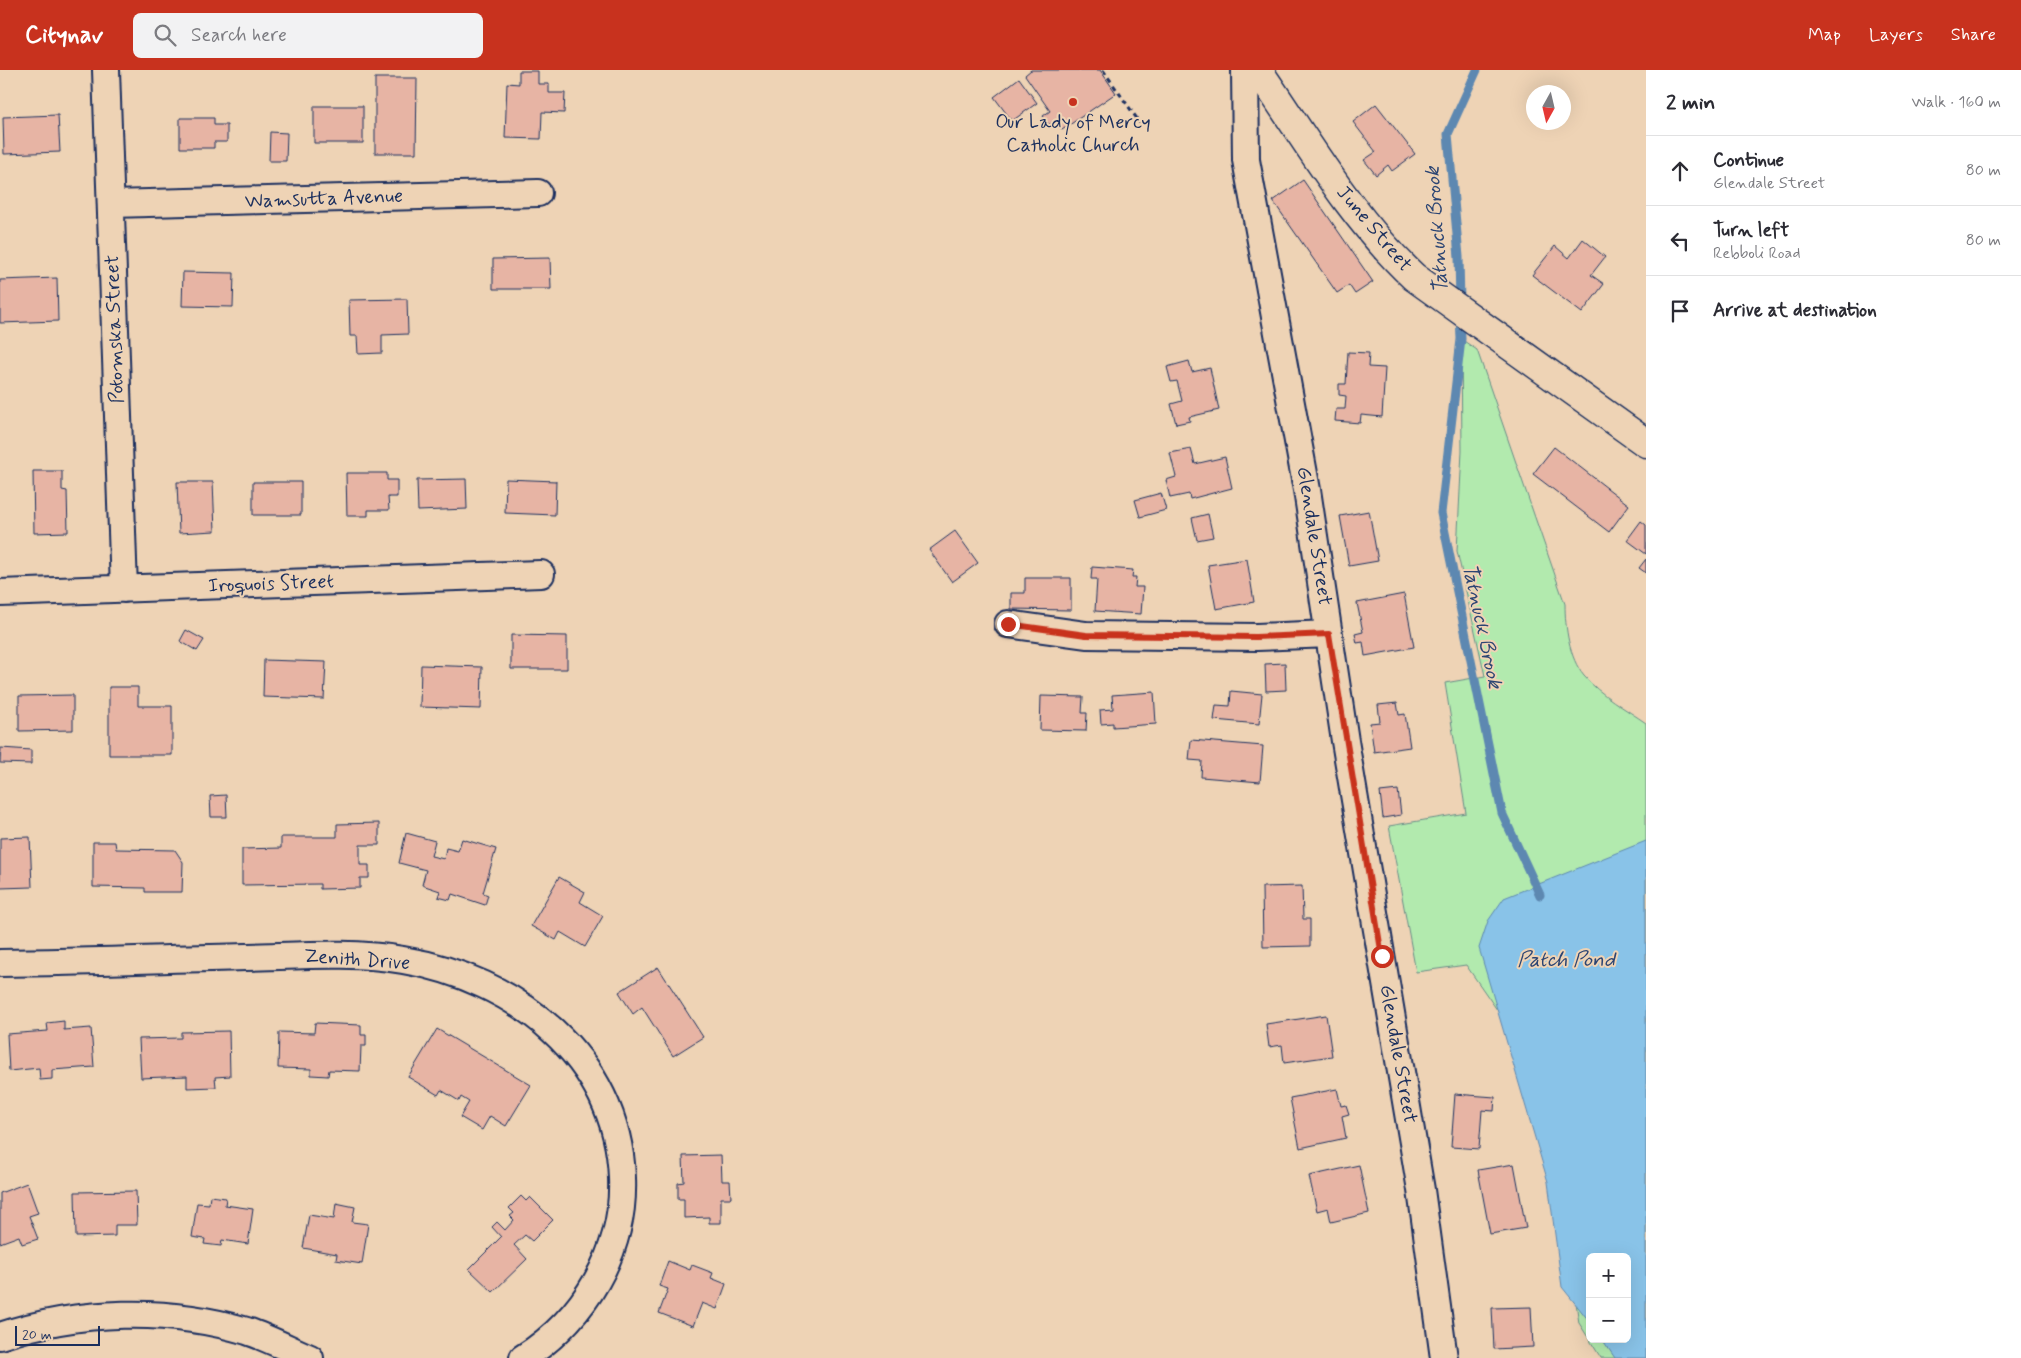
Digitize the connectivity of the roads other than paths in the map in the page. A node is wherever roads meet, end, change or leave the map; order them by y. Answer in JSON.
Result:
{"nodes":[{"id":1,"x":106,"y":70,"type":"edge"},
{"id":2,"x":1245,"y":70,"type":"edge"},
{"id":3,"x":1258,"y":70,"type":"edge"},
{"id":4,"x":538,"y":193,"type":"dead end"},
{"id":5,"x":111,"y":204,"type":"junction"},
{"id":6,"x":1646,"y":443,"type":"edge"},
{"id":7,"x":541,"y":574,"type":"dead end"},
{"id":8,"x":124,"y":589,"type":"junction"},
{"id":9,"x":0,"y":593,"type":"edge"},
{"id":10,"x":1008,"y":624,"type":"dead end"},
{"id":11,"x":1329,"y":634,"type":"junction"},
{"id":12,"x":0,"y":963,"type":"edge"},
{"id":13,"x":0,"y":1336,"type":"edge"},
{"id":14,"x":310,"y":1358,"type":"edge"},
{"id":15,"x":522,"y":1358,"type":"edge"},
{"id":16,"x":1444,"y":1358,"type":"edge"}],
"edges":[{"from":1,"to":5,"type":"street","name":"Potomska Street"},
{"from":2,"to":11,"type":"street","name":"Glendale Street"},
{"from":3,"to":6,"type":"street","name":"June Street"},
{"from":4,"to":5,"type":"street","name":"Wamsutta Avenue"},
{"from":5,"to":8,"type":"street","name":"Potomska Street"},
{"from":7,"to":8,"type":"street","name":"Iroquois Street"},
{"from":8,"to":9,"type":"street","name":"Iroquois Street"},
{"from":10,"to":11,"type":"street"},
{"from":11,"to":16,"type":"street","name":"Glendale Street"},
{"from":12,"to":15,"type":"street","name":"Zenith Drive"},
{"from":13,"to":14,"type":"street"}]}
